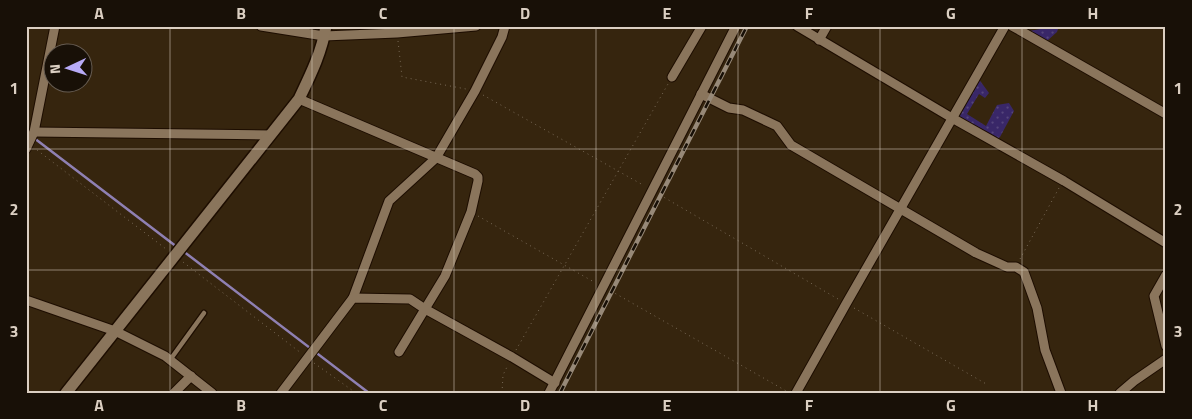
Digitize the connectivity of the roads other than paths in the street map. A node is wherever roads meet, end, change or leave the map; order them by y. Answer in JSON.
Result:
{"nodes":[{"id":1,"x":55,"y":26,"type":"edge"},
{"id":2,"x":261,"y":26,"type":"edge"},
{"id":3,"x":476,"y":26,"type":"edge"},
{"id":4,"x":505,"y":26,"type":"edge"},
{"id":5,"x":702,"y":26,"type":"edge"},
{"id":6,"x":736,"y":26,"type":"edge"},
{"id":7,"x":797,"y":26,"type":"edge"},
{"id":8,"x":827,"y":26,"type":"edge"},
{"id":9,"x":1005,"y":26,"type":"edge"},
{"id":10,"x":1012,"y":26,"type":"edge"},
{"id":11,"x":325,"y":31,"type":"edge"},
{"id":12,"x":819,"y":40,"type":"junction"},
{"id":13,"x":672,"y":77,"type":"road end"},
{"id":14,"x":702,"y":94,"type":"junction"},
{"id":15,"x":299,"y":99,"type":"junction"},
{"id":16,"x":1166,"y":114,"type":"edge"},
{"id":17,"x":952,"y":118,"type":"junction"},
{"id":18,"x":34,"y":132,"type":"junction"},
{"id":19,"x":271,"y":135,"type":"junction"},
{"id":20,"x":28,"y":146,"type":"edge"},
{"id":21,"x":436,"y":158,"type":"junction"},
{"id":22,"x":901,"y":209,"type":"junction"},
{"id":23,"x":1166,"y":243,"type":"edge"},
{"id":24,"x":1166,"y":275,"type":"edge"},
{"id":25,"x":353,"y":298,"type":"junction"},
{"id":26,"x":26,"y":300,"type":"edge"},
{"id":27,"x":426,"y":309,"type":"junction"},
{"id":28,"x":204,"y":313,"type":"dead end"},
{"id":29,"x":115,"y":331,"type":"junction"},
{"id":30,"x":1166,"y":346,"type":"edge"},
{"id":31,"x":399,"y":352,"type":"dead end"},
{"id":32,"x":170,"y":360,"type":"junction"},
{"id":33,"x":1165,"y":360,"type":"edge"},
{"id":34,"x":191,"y":376,"type":"junction"},
{"id":35,"x":555,"y":383,"type":"junction"},
{"id":36,"x":66,"y":393,"type":"edge"},
{"id":37,"x":174,"y":393,"type":"edge"},
{"id":38,"x":212,"y":393,"type":"edge"},
{"id":39,"x":281,"y":393,"type":"edge"},
{"id":40,"x":549,"y":393,"type":"edge"},
{"id":41,"x":796,"y":393,"type":"edge"},
{"id":42,"x":1061,"y":393,"type":"edge"},
{"id":43,"x":1120,"y":393,"type":"edge"}],
"edges":[{"from":1,"to":18,"type":"street"},
{"from":2,"to":11,"type":"street"},
{"from":3,"to":11,"type":"street"},
{"from":4,"to":21,"type":"street"},
{"from":5,"to":13,"type":"street"},
{"from":6,"to":14,"type":"street"},
{"from":7,"to":12,"type":"street"},
{"from":8,"to":12,"type":"street"},
{"from":9,"to":17,"type":"street"},
{"from":10,"to":16,"type":"street"},
{"from":11,"to":15,"type":"street"},
{"from":12,"to":17,"type":"street"},
{"from":14,"to":22,"type":"street"},
{"from":14,"to":35,"type":"street"},
{"from":15,"to":19,"type":"street"},
{"from":15,"to":21,"type":"street"},
{"from":17,"to":22,"type":"street"},
{"from":17,"to":23,"type":"street"},
{"from":18,"to":19,"type":"street"},
{"from":18,"to":20,"type":"street"},
{"from":19,"to":29,"type":"street"},
{"from":21,"to":25,"type":"street"},
{"from":21,"to":27,"type":"street"},
{"from":22,"to":41,"type":"street"},
{"from":22,"to":42,"type":"street"},
{"from":24,"to":30,"type":"street"},
{"from":25,"to":27,"type":"street"},
{"from":25,"to":39,"type":"street"},
{"from":26,"to":29,"type":"street"},
{"from":27,"to":31,"type":"street"},
{"from":27,"to":35,"type":"street"},
{"from":28,"to":32,"type":"lane"},
{"from":29,"to":32,"type":"street"},
{"from":29,"to":36,"type":"street"},
{"from":32,"to":34,"type":"street"},
{"from":33,"to":43,"type":"street"},
{"from":34,"to":37,"type":"street"},
{"from":34,"to":38,"type":"street"},
{"from":35,"to":40,"type":"street"}]}
